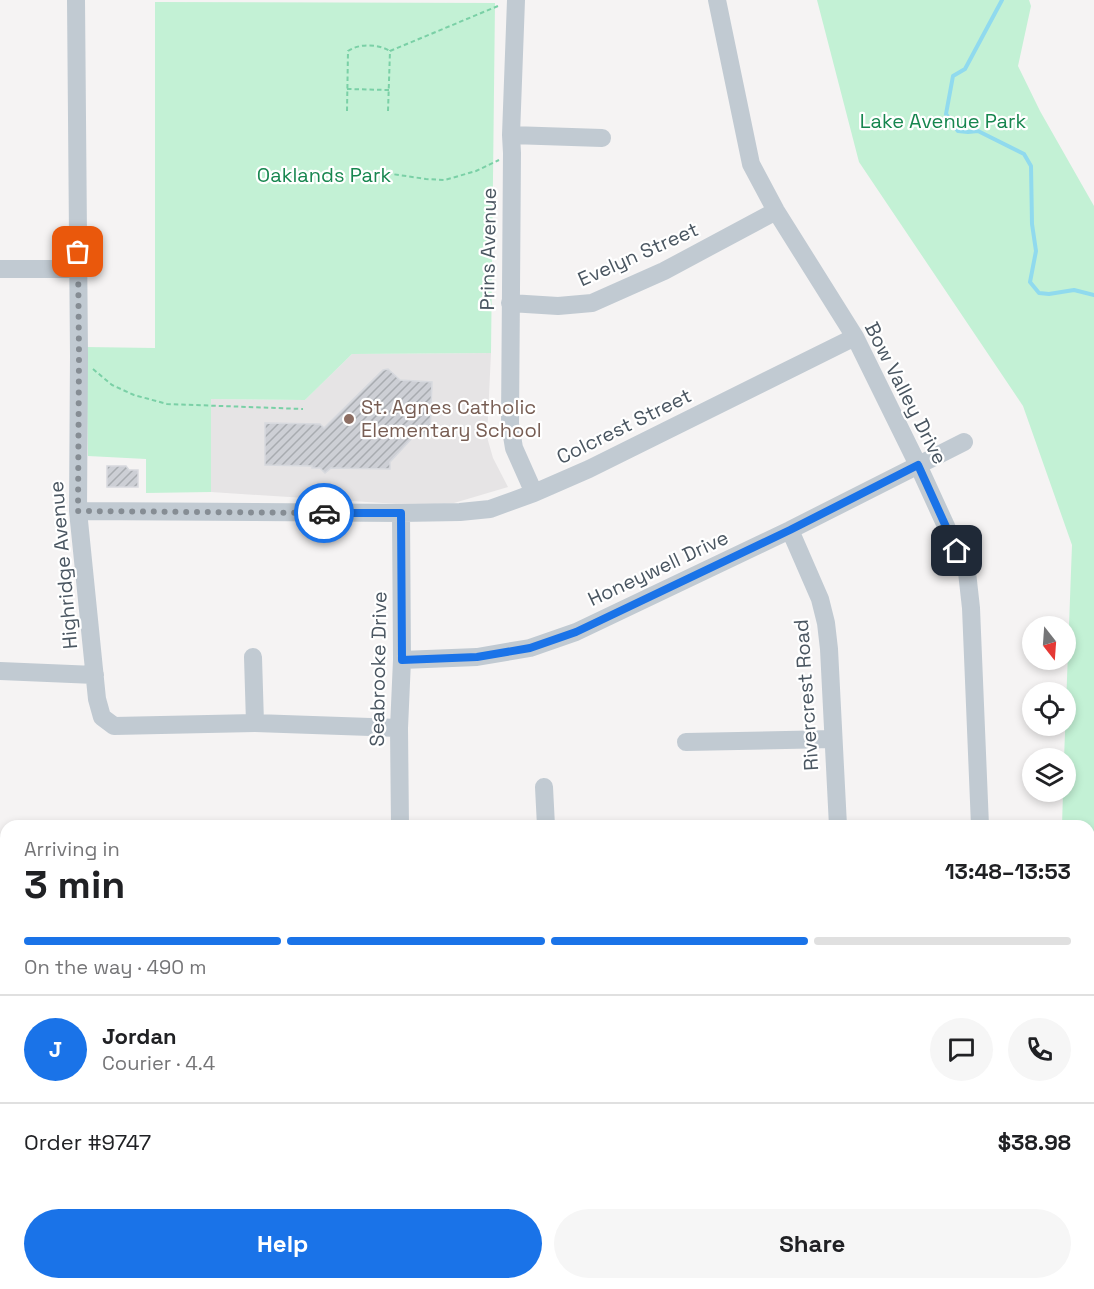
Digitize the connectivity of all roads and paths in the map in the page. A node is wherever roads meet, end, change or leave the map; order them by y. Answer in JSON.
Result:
{"nodes":[{"id":1,"x":76,"y":0,"type":"edge"},
{"id":2,"x":505,"y":0,"type":"edge"},
{"id":3,"x":516,"y":0,"type":"edge"},
{"id":4,"x":717,"y":0,"type":"edge"},
{"id":5,"x":390,"y":51,"type":"junction"},
{"id":6,"x":347,"y":89,"type":"junction"},
{"id":7,"x":389,"y":90,"type":"junction"},
{"id":8,"x":346,"y":111,"type":"dead end"},
{"id":9,"x":388,"y":111,"type":"dead end"},
{"id":10,"x":602,"y":138,"type":"dead end"},
{"id":11,"x":511,"y":144,"type":"junction"},
{"id":12,"x":357,"y":172,"type":"dead end"},
{"id":13,"x":776,"y":211,"type":"junction"},
{"id":14,"x":0,"y":269,"type":"edge"},
{"id":15,"x":78,"y":269,"type":"junction"},
{"id":16,"x":510,"y":303,"type":"junction"},
{"id":17,"x":855,"y":338,"type":"junction"},
{"id":18,"x":79,"y":356,"type":"junction"},
{"id":19,"x":303,"y":409,"type":"dead end"},
{"id":20,"x":964,"y":442,"type":"dead end"},
{"id":21,"x":918,"y":465,"type":"junction"},
{"id":22,"x":534,"y":494,"type":"junction"},
{"id":23,"x":78,"y":511,"type":"junction"},
{"id":24,"x":401,"y":513,"type":"junction"},
{"id":25,"x":790,"y":530,"type":"junction"},
{"id":26,"x":253,"y":657,"type":"dead end"},
{"id":27,"x":402,"y":660,"type":"junction"},
{"id":28,"x":0,"y":671,"type":"edge"},
{"id":29,"x":96,"y":675,"type":"junction"},
{"id":30,"x":255,"y":723,"type":"junction"},
{"id":31,"x":399,"y":728,"type":"junction"},
{"id":32,"x":833,"y":739,"type":"junction"},
{"id":33,"x":686,"y":742,"type":"dead end"},
{"id":34,"x":544,"y":787,"type":"dead end"},
{"id":35,"x":400,"y":820,"type":"edge"},
{"id":36,"x":546,"y":820,"type":"edge"},
{"id":37,"x":838,"y":820,"type":"edge"},
{"id":38,"x":980,"y":820,"type":"edge"}],
"edges":[{"from":1,"to":15,"type":"street","name":"Highridge Avenue"},
{"from":2,"to":5,"type":"path"},
{"from":3,"to":11,"type":"street","name":"Prins Avenue"},
{"from":4,"to":13,"type":"street","name":"Bow Valley Drive"},
{"from":5,"to":6,"type":"path"},
{"from":5,"to":7,"type":"path"},
{"from":6,"to":7,"type":"path"},
{"from":6,"to":8,"type":"path"},
{"from":7,"to":9,"type":"path"},
{"from":10,"to":11,"type":"street"},
{"from":11,"to":12,"type":"path"},
{"from":11,"to":16,"type":"street","name":"Prins Avenue"},
{"from":13,"to":16,"type":"street","name":"Evelyn Street"},
{"from":13,"to":17,"type":"street","name":"Bow Valley Drive"},
{"from":14,"to":15,"type":"street"},
{"from":15,"to":18,"type":"street","name":"Highridge Avenue"},
{"from":16,"to":22,"type":"street","name":"Prins Avenue"},
{"from":17,"to":21,"type":"street","name":"Bow Valley Drive"},
{"from":17,"to":22,"type":"street","name":"Colcrest Street"},
{"from":18,"to":19,"type":"path"},
{"from":18,"to":23,"type":"street","name":"Highridge Avenue"},
{"from":20,"to":21,"type":"street","name":"Honeywell Drive"},
{"from":21,"to":25,"type":"street","name":"Honeywell Drive"},
{"from":21,"to":38,"type":"street","name":"Bow Valley Drive"},
{"from":22,"to":24,"type":"street","name":"Colcrest Street"},
{"from":23,"to":24,"type":"street","name":"Colcrest Street"},
{"from":23,"to":29,"type":"street","name":"Highridge Avenue"},
{"from":24,"to":27,"type":"street","name":"Seabrooke Drive"},
{"from":25,"to":27,"type":"street","name":"Honeywell Drive"},
{"from":25,"to":32,"type":"street","name":"Rivercrest Road"},
{"from":26,"to":30,"type":"street"},
{"from":27,"to":31,"type":"street","name":"Seabrooke Drive"},
{"from":28,"to":29,"type":"street"},
{"from":29,"to":30,"type":"street","name":"Highridge Avenue"},
{"from":30,"to":31,"type":"street","name":"Highridge Avenue"},
{"from":31,"to":35,"type":"street","name":"Seabrooke Drive"},
{"from":32,"to":33,"type":"street"},
{"from":32,"to":37,"type":"street","name":"Rivercrest Road"},
{"from":34,"to":36,"type":"street"}]}
